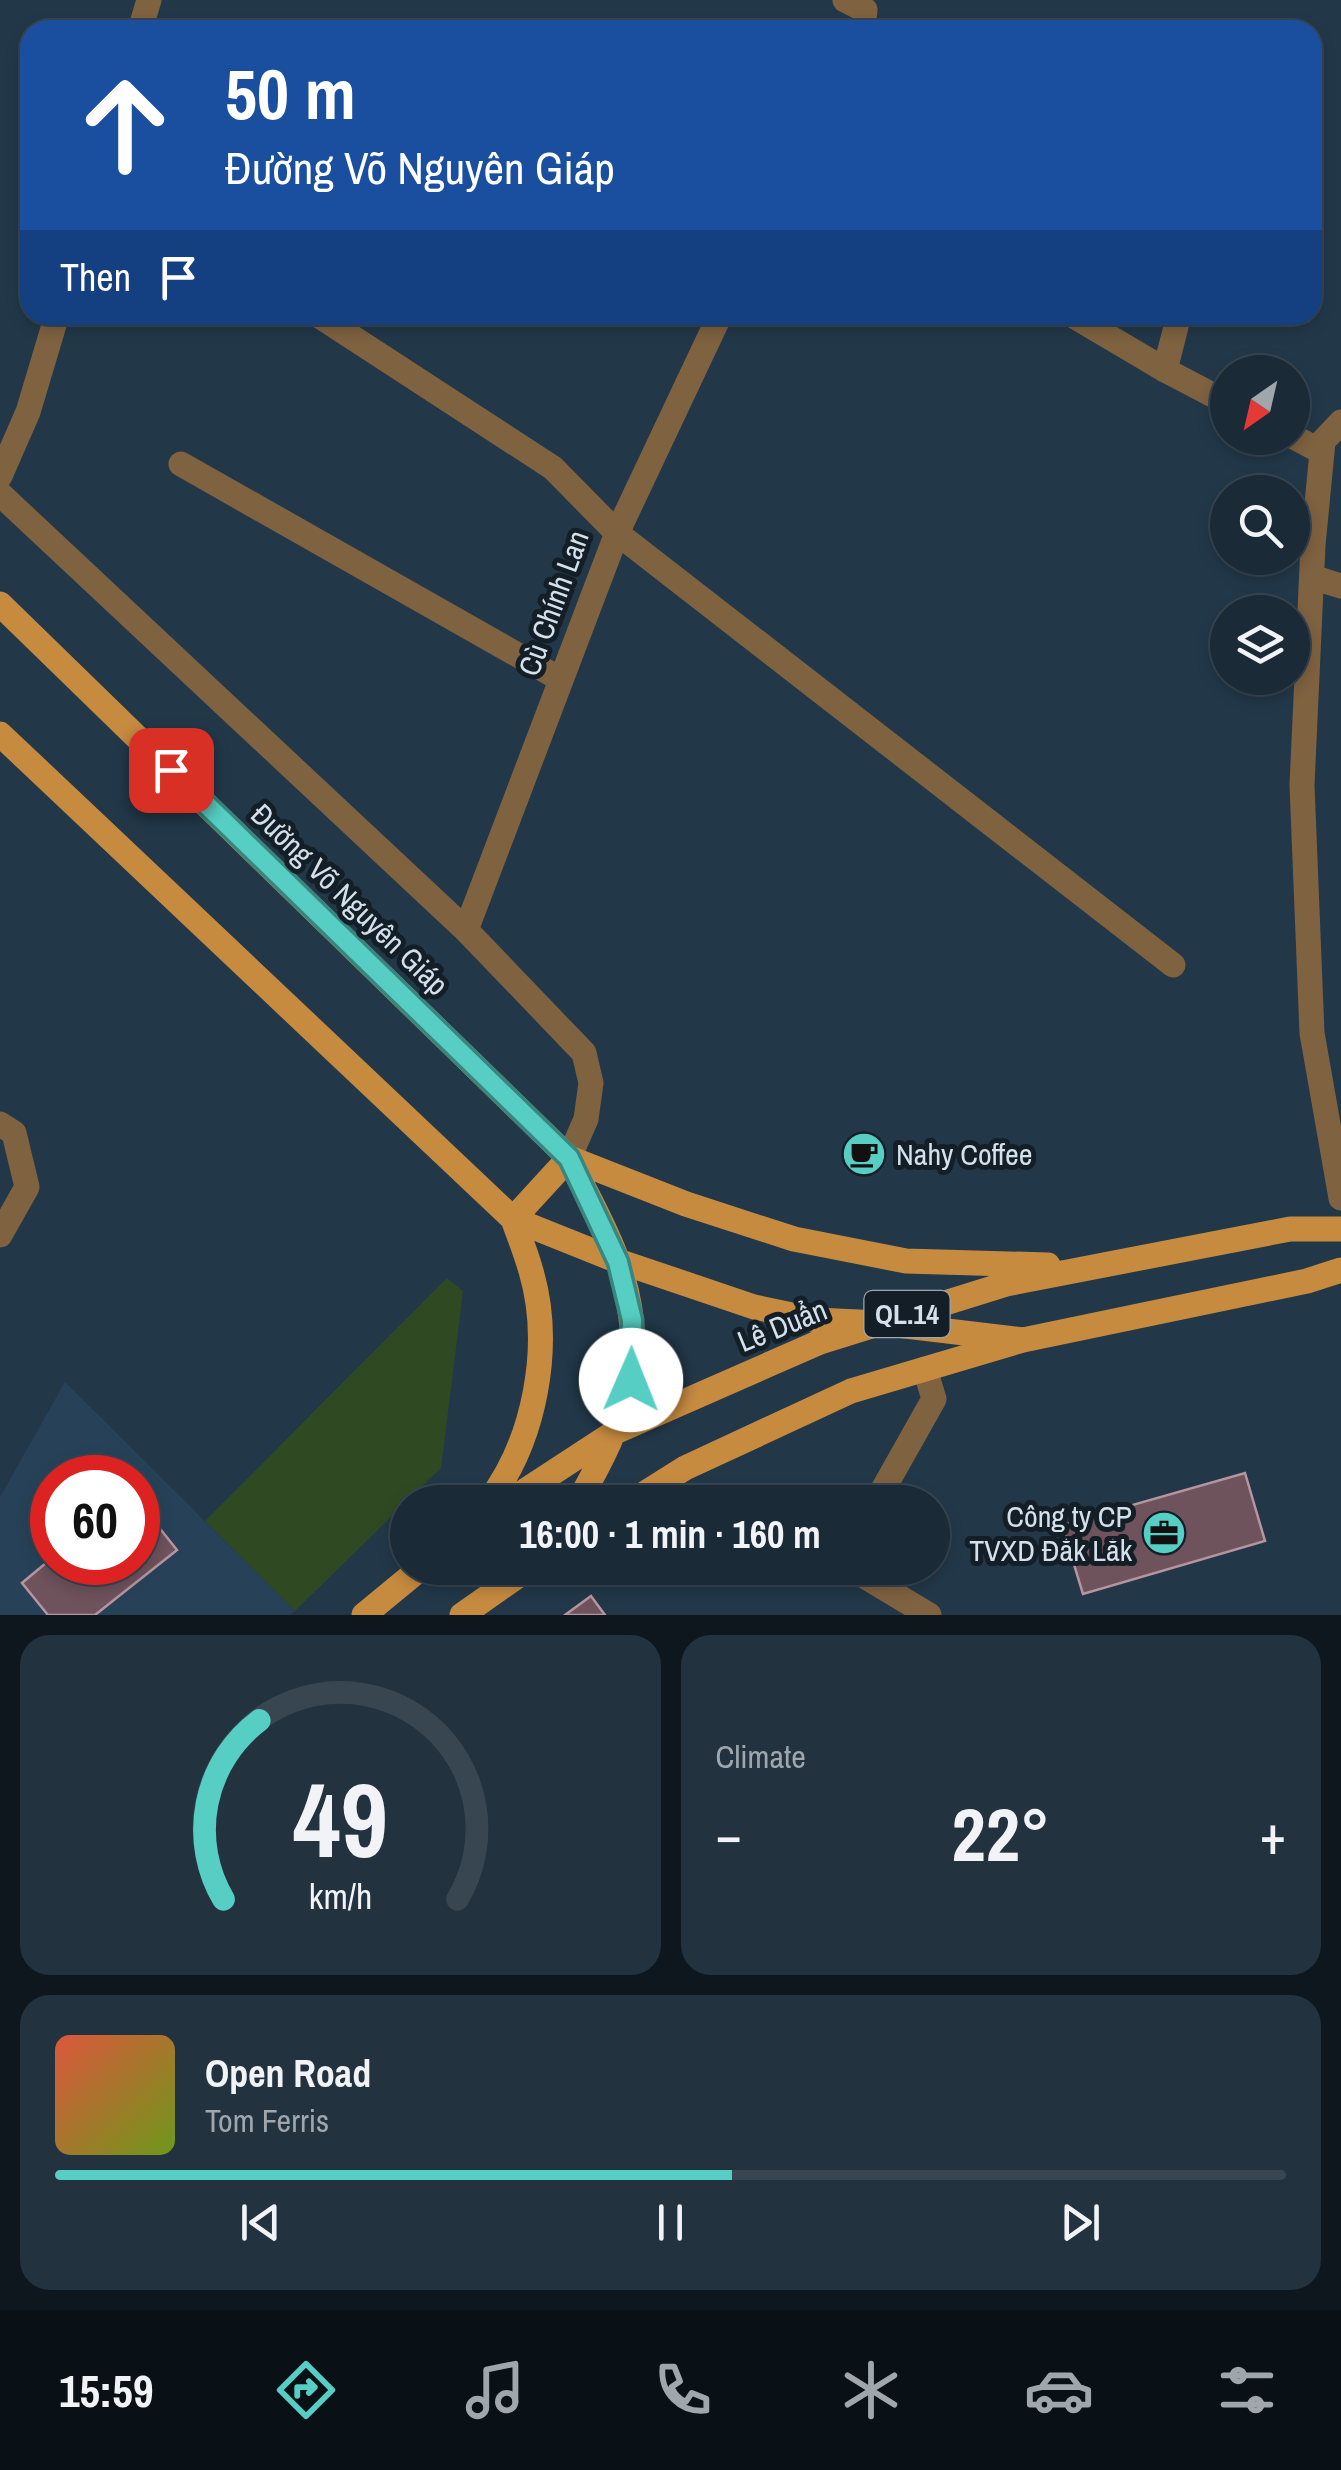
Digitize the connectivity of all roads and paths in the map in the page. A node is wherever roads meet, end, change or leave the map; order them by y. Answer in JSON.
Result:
{"nodes":[{"id":1,"x":845,"y":0,"type":"edge"},
{"id":2,"x":864,"y":20,"type":"edge"},
{"id":3,"x":54,"y":325,"type":"edge"},
{"id":4,"x":333,"y":325,"type":"edge"},
{"id":5,"x":715,"y":325,"type":"edge"},
{"id":6,"x":1089,"y":325,"type":"edge"},
{"id":7,"x":1176,"y":325,"type":"edge"},
{"id":8,"x":1165,"y":370,"type":"junction"},
{"id":9,"x":1210,"y":393,"type":"edge"},
{"id":10,"x":1341,"y":422,"type":"edge"},
{"id":11,"x":1310,"y":446,"type":"edge"},
{"id":12,"x":1322,"y":452,"type":"junction"},
{"id":13,"x":181,"y":464,"type":"dead end"},
{"id":14,"x":0,"y":476,"type":"edge"},
{"id":15,"x":0,"y":494,"type":"edge"},
{"id":16,"x":617,"y":533,"type":"junction"},
{"id":17,"x":1312,"y":577,"type":"junction"},
{"id":18,"x":1341,"y":586,"type":"edge"},
{"id":19,"x":0,"y":604,"type":"edge"},
{"id":20,"x":560,"y":678,"type":"junction"},
{"id":21,"x":0,"y":734,"type":"edge"},
{"id":22,"x":466,"y":930,"type":"junction"},
{"id":23,"x":1173,"y":966,"type":"dead end"},
{"id":24,"x":0,"y":1124,"type":"edge"},
{"id":25,"x":569,"y":1158,"type":"junction"},
{"id":26,"x":1341,"y":1198,"type":"edge"},
{"id":27,"x":513,"y":1219,"type":"junction"},
{"id":28,"x":1341,"y":1228,"type":"edge"},
{"id":29,"x":0,"y":1236,"type":"edge"},
{"id":30,"x":618,"y":1262,"type":"junction"},
{"id":31,"x":1099,"y":1266,"type":"junction"},
{"id":32,"x":1341,"y":1270,"type":"edge"},
{"id":33,"x":880,"y":1323,"type":"junction"},
{"id":34,"x":1023,"y":1340,"type":"junction"},
{"id":35,"x":925,"y":1369,"type":"junction"},
{"id":36,"x":615,"y":1432,"type":"junction"},
{"id":37,"x":502,"y":1485,"type":"edge"},
{"id":38,"x":534,"y":1485,"type":"edge"},
{"id":39,"x":587,"y":1485,"type":"edge"},
{"id":40,"x":658,"y":1485,"type":"edge"},
{"id":41,"x":886,"y":1485,"type":"edge"},
{"id":42,"x":400,"y":1585,"type":"edge"},
{"id":43,"x":505,"y":1585,"type":"edge"},
{"id":44,"x":879,"y":1585,"type":"edge"},
{"id":45,"x":364,"y":1615,"type":"edge"},
{"id":46,"x":462,"y":1615,"type":"edge"},
{"id":47,"x":929,"y":1615,"type":"edge"}],
"edges":[{"from":1,"to":2,"type":"street"},
{"from":3,"to":14,"type":"street"},
{"from":4,"to":16,"type":"street","name":"Cù Chính Lan"},
{"from":5,"to":16,"type":"street"},
{"from":6,"to":8,"type":"street"},
{"from":7,"to":8,"type":"street"},
{"from":8,"to":9,"type":"street"},
{"from":10,"to":12,"type":"street"},
{"from":11,"to":12,"type":"street"},
{"from":12,"to":17,"type":"street"},
{"from":13,"to":20,"type":"street"},
{"from":15,"to":22,"type":"street"},
{"from":16,"to":20,"type":"street","name":"Cù Chính Lan"},
{"from":16,"to":23,"type":"street"},
{"from":17,"to":18,"type":"street"},
{"from":17,"to":26,"type":"street"},
{"from":19,"to":25,"type":"main road","name":"Đường Võ Nguyên Giáp"},
{"from":20,"to":22,"type":"street","name":"Cù Chính Lan"},
{"from":21,"to":27,"type":"main road"},
{"from":22,"to":25,"type":"street"},
{"from":24,"to":29,"type":"street"},
{"from":25,"to":27,"type":"main road"},
{"from":25,"to":30,"type":"main road"},
{"from":25,"to":31,"type":"main road"},
{"from":27,"to":30,"type":"main road"},
{"from":27,"to":37,"type":"main road"},
{"from":28,"to":31,"type":"main road","name":"Lê Duẩn","number":"QL.14"},
{"from":30,"to":33,"type":"main road"},
{"from":30,"to":36,"type":"main road"},
{"from":31,"to":33,"type":"main road","name":"Lê Duẩn","number":"QL.14"},
{"from":32,"to":34,"type":"main road","number":"QL.14"},
{"from":33,"to":34,"type":"main road"},
{"from":33,"to":36,"type":"main road","name":"Lê Duẩn","number":"QL.14"},
{"from":34,"to":35,"type":"main road","number":"QL.14"},
{"from":35,"to":40,"type":"main road","number":"QL.14"},
{"from":35,"to":41,"type":"street"},
{"from":36,"to":38,"type":"main road","name":"Lê Duẩn","number":"QL.14"},
{"from":36,"to":39,"type":"main road"},
{"from":42,"to":45,"type":"main road"},
{"from":43,"to":46,"type":"main road"},
{"from":44,"to":47,"type":"street"}]}
